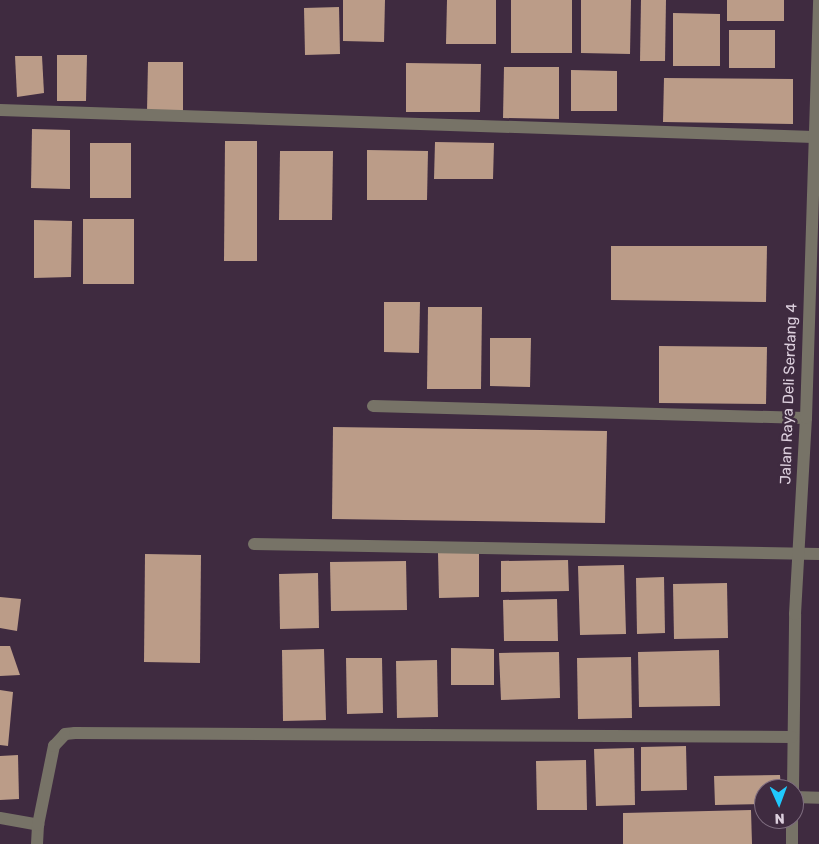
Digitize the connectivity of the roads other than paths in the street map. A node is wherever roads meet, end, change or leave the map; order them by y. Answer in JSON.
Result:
{"nodes":[{"id":1,"x":819,"y":0,"type":"edge"},
{"id":2,"x":0,"y":110,"type":"edge"},
{"id":3,"x":814,"y":137,"type":"junction"},
{"id":4,"x":816,"y":166,"type":"edge"},
{"id":5,"x":373,"y":406,"type":"dead end"},
{"id":6,"x":806,"y":418,"type":"junction"},
{"id":7,"x":254,"y":544,"type":"dead end"},
{"id":8,"x":798,"y":553,"type":"junction"},
{"id":9,"x":819,"y":554,"type":"edge"},
{"id":10,"x":792,"y":737,"type":"junction"},
{"id":11,"x":792,"y":779,"type":"edge"},
{"id":12,"x":804,"y":797,"type":"edge"},
{"id":13,"x":819,"y":798,"type":"edge"},
{"id":14,"x":0,"y":818,"type":"edge"},
{"id":15,"x":38,"y":825,"type":"junction"},
{"id":16,"x":792,"y":829,"type":"edge"},
{"id":17,"x":37,"y":844,"type":"edge"},
{"id":18,"x":792,"y":844,"type":"edge"}],
"edges":[{"from":1,"to":3,"type":"street","name":"Jalan Raya Deli Serdang 4"},
{"from":2,"to":3,"type":"street"},
{"from":3,"to":4,"type":"street","name":"Jalan Raya Deli Serdang 4"},
{"from":4,"to":6,"type":"street","name":"Jalan Raya Deli Serdang 4"},
{"from":5,"to":6,"type":"street"},
{"from":6,"to":8,"type":"street","name":"Jalan Raya Deli Serdang 4"},
{"from":7,"to":8,"type":"street"},
{"from":8,"to":9,"type":"street"},
{"from":8,"to":10,"type":"street","name":"Jalan Raya Deli Serdang 4"},
{"from":10,"to":11,"type":"street","name":"Jalan Raya Deli Serdang 4"},
{"from":10,"to":15,"type":"street"},
{"from":12,"to":13,"type":"street"},
{"from":14,"to":15,"type":"street"},
{"from":15,"to":17,"type":"street"},
{"from":16,"to":18,"type":"street"}]}
